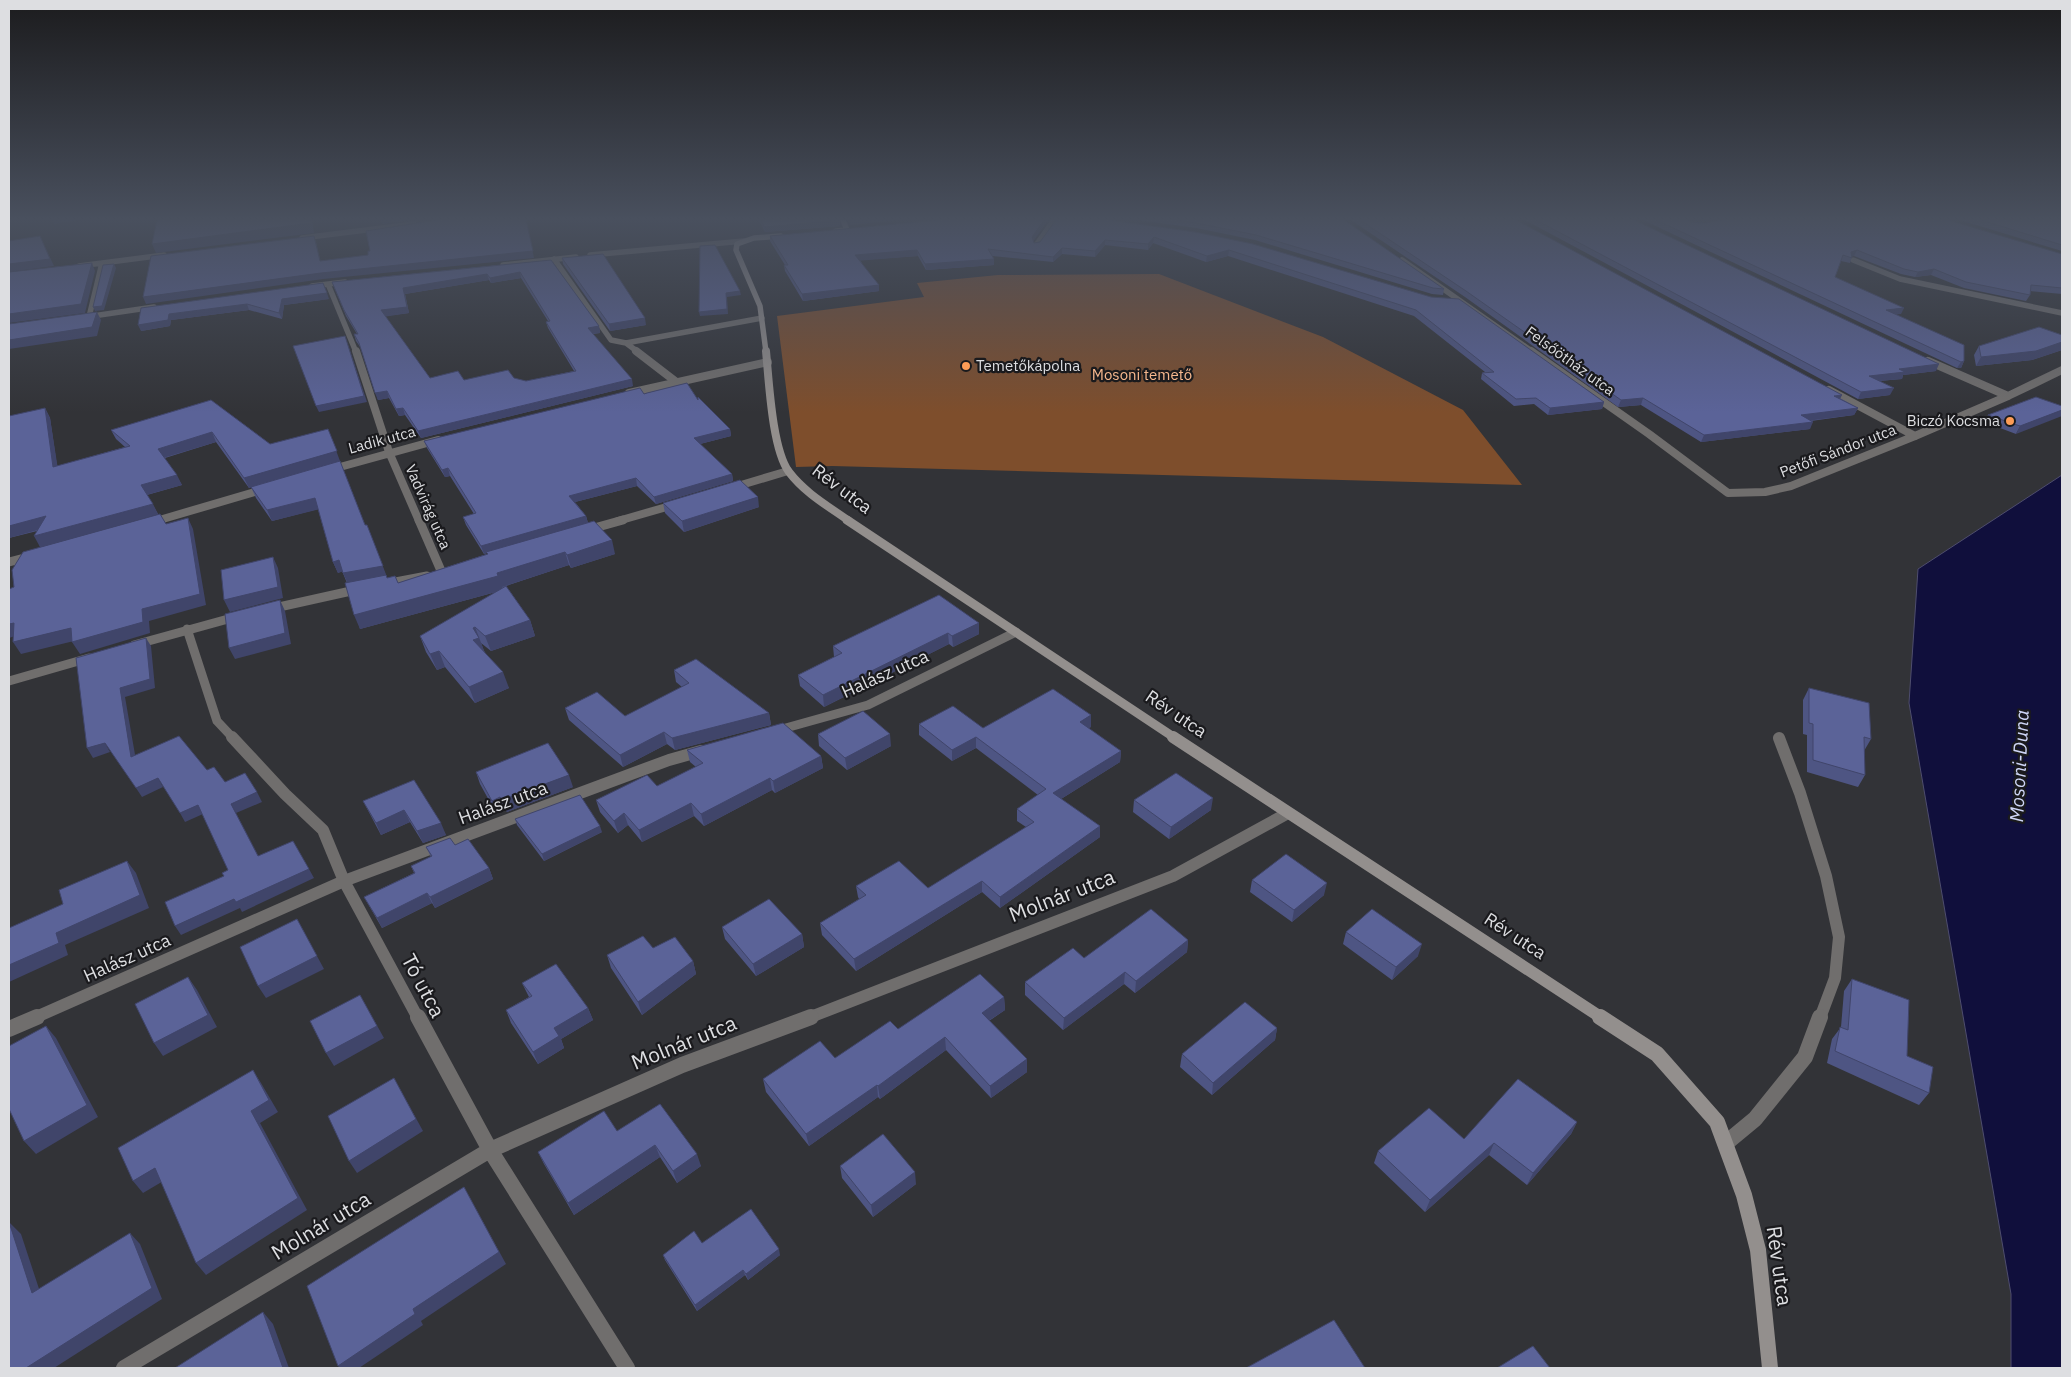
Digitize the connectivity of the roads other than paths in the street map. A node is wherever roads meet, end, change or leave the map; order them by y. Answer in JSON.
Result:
{"nodes":[{"id":1,"x":97,"y":284,"type":"edge"},
{"id":2,"x":326,"y":284,"type":"edge"},
{"id":3,"x":328,"y":284,"type":"edge"},
{"id":4,"x":572,"y":284,"type":"edge"},
{"id":5,"x":752,"y":284,"type":"edge"},
{"id":6,"x":1438,"y":284,"type":"edge"},
{"id":7,"x":1925,"y":284,"type":"edge"},
{"id":8,"x":309,"y":286,"type":"edge"},
{"id":9,"x":1446,"y":300,"type":"edge"},
{"id":10,"x":1462,"y":300,"type":"junction"},
{"id":11,"x":166,"y":305,"type":"edge"},
{"id":12,"x":2062,"y":313,"type":"edge"},
{"id":13,"x":89,"y":317,"type":"junction"},
{"id":14,"x":80,"y":318,"type":"edge"},
{"id":15,"x":762,"y":318,"type":"junction"},
{"id":16,"x":626,"y":343,"type":"junction"},
{"id":17,"x":1919,"y":357,"type":"edge"},
{"id":18,"x":768,"y":362,"type":"junction"},
{"id":19,"x":2062,"y":370,"type":"edge"},
{"id":20,"x":675,"y":382,"type":"junction"},
{"id":21,"x":1819,"y":385,"type":"edge"},
{"id":22,"x":618,"y":395,"type":"edge"},
{"id":23,"x":2008,"y":396,"type":"junction"},
{"id":24,"x":1915,"y":436,"type":"junction"},
{"id":25,"x":443,"y":438,"type":"edge"},
{"id":26,"x":389,"y":452,"type":"junction"},
{"id":27,"x":788,"y":471,"type":"junction"},
{"id":28,"x":316,"y":474,"type":"edge"},
{"id":29,"x":277,"y":485,"type":"edge"},
{"id":30,"x":723,"y":490,"type":"edge"},
{"id":31,"x":1728,"y":493,"type":"joint"},
{"id":32,"x":685,"y":501,"type":"edge"},
{"id":33,"x":143,"y":524,"type":"edge"},
{"id":34,"x":573,"y":534,"type":"edge"},
{"id":35,"x":38,"y":554,"type":"edge"},
{"id":36,"x":9,"y":562,"type":"edge"},
{"id":37,"x":188,"y":629,"type":"junction"},
{"id":38,"x":1016,"y":632,"type":"junction"},
{"id":39,"x":122,"y":648,"type":"edge"},
{"id":40,"x":103,"y":654,"type":"edge"},
{"id":41,"x":9,"y":682,"type":"edge"},
{"id":42,"x":764,"y":734,"type":"edge"},
{"id":43,"x":1779,"y":738,"type":"dead end"},
{"id":44,"x":716,"y":747,"type":"edge"},
{"id":45,"x":1288,"y":813,"type":"junction"},
{"id":46,"x":344,"y":881,"type":"junction"},
{"id":47,"x":9,"y":1029,"type":"edge"},
{"id":48,"x":1726,"y":1143,"type":"junction"},
{"id":49,"x":490,"y":1150,"type":"junction"},
{"id":50,"x":124,"y":1368,"type":"edge"},
{"id":51,"x":627,"y":1368,"type":"edge"},
{"id":52,"x":1770,"y":1368,"type":"edge"}],
"edges":[{"from":1,"to":13,"type":"street"},
{"from":2,"to":8,"type":"street"},
{"from":3,"to":26,"type":"street","name":"Vadvirág utca"},
{"from":4,"to":16,"type":"street"},
{"from":5,"to":15,"type":"main road","name":"Rév utca"},
{"from":6,"to":10,"type":"street","name":"Felsőötház utca"},
{"from":7,"to":12,"type":"street"},
{"from":9,"to":10,"type":"street"},
{"from":10,"to":31,"type":"street","name":"Felsőötház utca"},
{"from":11,"to":13,"type":"street"},
{"from":13,"to":14,"type":"street"},
{"from":15,"to":16,"type":"street"},
{"from":15,"to":18,"type":"main road","name":"Rév utca"},
{"from":16,"to":20,"type":"street"},
{"from":17,"to":23,"type":"street"},
{"from":18,"to":20,"type":"street"},
{"from":18,"to":27,"type":"main road","name":"Rév utca"},
{"from":19,"to":23,"type":"street","name":"Petőfi Sándor utca"},
{"from":20,"to":22,"type":"street"},
{"from":21,"to":24,"type":"street"},
{"from":23,"to":24,"type":"street","name":"Petőfi Sándor utca"},
{"from":24,"to":31,"type":"street","name":"Petőfi Sándor utca"},
{"from":25,"to":26,"type":"street","name":"Ladik utca"},
{"from":26,"to":28,"type":"street","name":"Ladik utca"},
{"from":26,"to":37,"type":"street","name":"Vadvirág utca"},
{"from":27,"to":30,"type":"street"},
{"from":27,"to":38,"type":"main road","name":"Rév utca"},
{"from":29,"to":33,"type":"street"},
{"from":32,"to":34,"type":"street"},
{"from":35,"to":36,"type":"street"},
{"from":37,"to":39,"type":"street"},
{"from":37,"to":46,"type":"street","name":"Tó utca"},
{"from":38,"to":42,"type":"street","name":"Halász utca"},
{"from":38,"to":45,"type":"main road","name":"Rév utca"},
{"from":40,"to":41,"type":"street"},
{"from":43,"to":48,"type":"street"},
{"from":44,"to":46,"type":"street","name":"Halász utca"},
{"from":45,"to":48,"type":"main road","name":"Rév utca"},
{"from":45,"to":49,"type":"street","name":"Molnár utca"},
{"from":46,"to":47,"type":"street","name":"Halász utca"},
{"from":46,"to":49,"type":"street","name":"Tó utca"},
{"from":48,"to":52,"type":"main road","name":"Rév utca"},
{"from":49,"to":50,"type":"street","name":"Molnár utca"},
{"from":49,"to":51,"type":"street","name":"Tó utca"}]}
